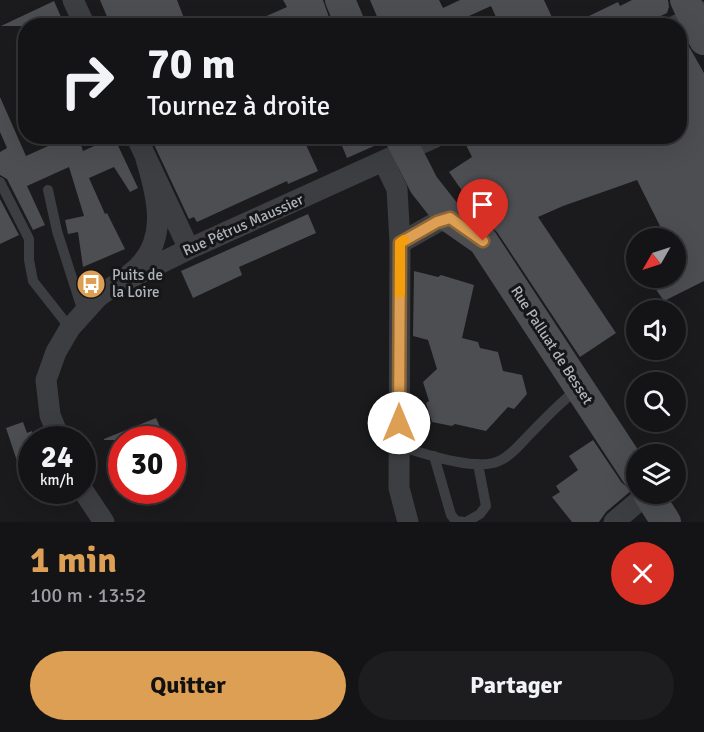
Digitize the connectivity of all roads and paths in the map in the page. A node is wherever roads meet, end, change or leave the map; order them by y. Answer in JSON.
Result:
{"nodes":[{"id":1,"x":73,"y":0,"type":"edge"},
{"id":2,"x":340,"y":0,"type":"edge"},
{"id":3,"x":81,"y":18,"type":"edge"},
{"id":4,"x":348,"y":18,"type":"edge"},
{"id":5,"x":139,"y":144,"type":"edge"},
{"id":6,"x":415,"y":144,"type":"edge"},
{"id":7,"x":397,"y":150,"type":"edge"},
{"id":8,"x":146,"y":159,"type":"junction"},
{"id":9,"x":0,"y":182,"type":"edge"},
{"id":10,"x":48,"y":190,"type":"dead end"},
{"id":11,"x":450,"y":218,"type":"junction"},
{"id":12,"x":400,"y":243,"type":"junction"},
{"id":13,"x":189,"y":249,"type":"junction"},
{"id":14,"x":112,"y":287,"type":"junction"},
{"id":15,"x":76,"y":320,"type":"junction"},
{"id":16,"x":580,"y":387,"type":"junction"},
{"id":17,"x":55,"y":426,"type":"edge"},
{"id":18,"x":399,"y":446,"type":"junction"},
{"id":19,"x":435,"y":456,"type":"junction"},
{"id":20,"x":626,"y":458,"type":"edge"},
{"id":21,"x":478,"y":464,"type":"junction"},
{"id":22,"x":92,"y":504,"type":"edge"},
{"id":23,"x":655,"y":509,"type":"edge"},
{"id":24,"x":104,"y":522,"type":"edge"},
{"id":25,"x":408,"y":522,"type":"edge"},
{"id":26,"x":465,"y":522,"type":"edge"},
{"id":27,"x":614,"y":522,"type":"edge"}],
"edges":[{"from":1,"to":3,"type":"street"},
{"from":2,"to":4,"type":"main road"},
{"from":5,"to":8,"type":"street"},
{"from":6,"to":7,"type":"street","name":"Rue Pétrus Maussier"},
{"from":7,"to":11,"type":"main road","name":"Rue Palluat de Besset"},
{"from":7,"to":12,"type":"street"},
{"from":7,"to":13,"type":"street","name":"Rue Pétrus Maussier"},
{"from":8,"to":13,"type":"street"},
{"from":8,"to":14,"type":"street"},
{"from":9,"to":15,"type":"lane"},
{"from":10,"to":15,"type":"lane"},
{"from":11,"to":12,"type":"street"},
{"from":11,"to":16,"type":"main road","name":"Rue Palluat de Besset"},
{"from":12,"to":18,"type":"street"},
{"from":13,"to":14,"type":"street","name":"Rue Pétrus Maussier"},
{"from":14,"to":15,"type":"street","name":"Rue Pétrus Maussier"},
{"from":15,"to":17,"type":"street","name":"Rue Pétrus Maussier"},
{"from":16,"to":20,"type":"main road","name":"Rue Palluat de Besset"},
{"from":16,"to":21,"type":"lane"},
{"from":18,"to":19,"type":"lane"},
{"from":18,"to":25,"type":"street"},
{"from":19,"to":21,"type":"lane"},
{"from":19,"to":26,"type":"lane"},
{"from":21,"to":26,"type":"lane"},
{"from":22,"to":24,"type":"street"},
{"from":23,"to":27,"type":"street"}]}
